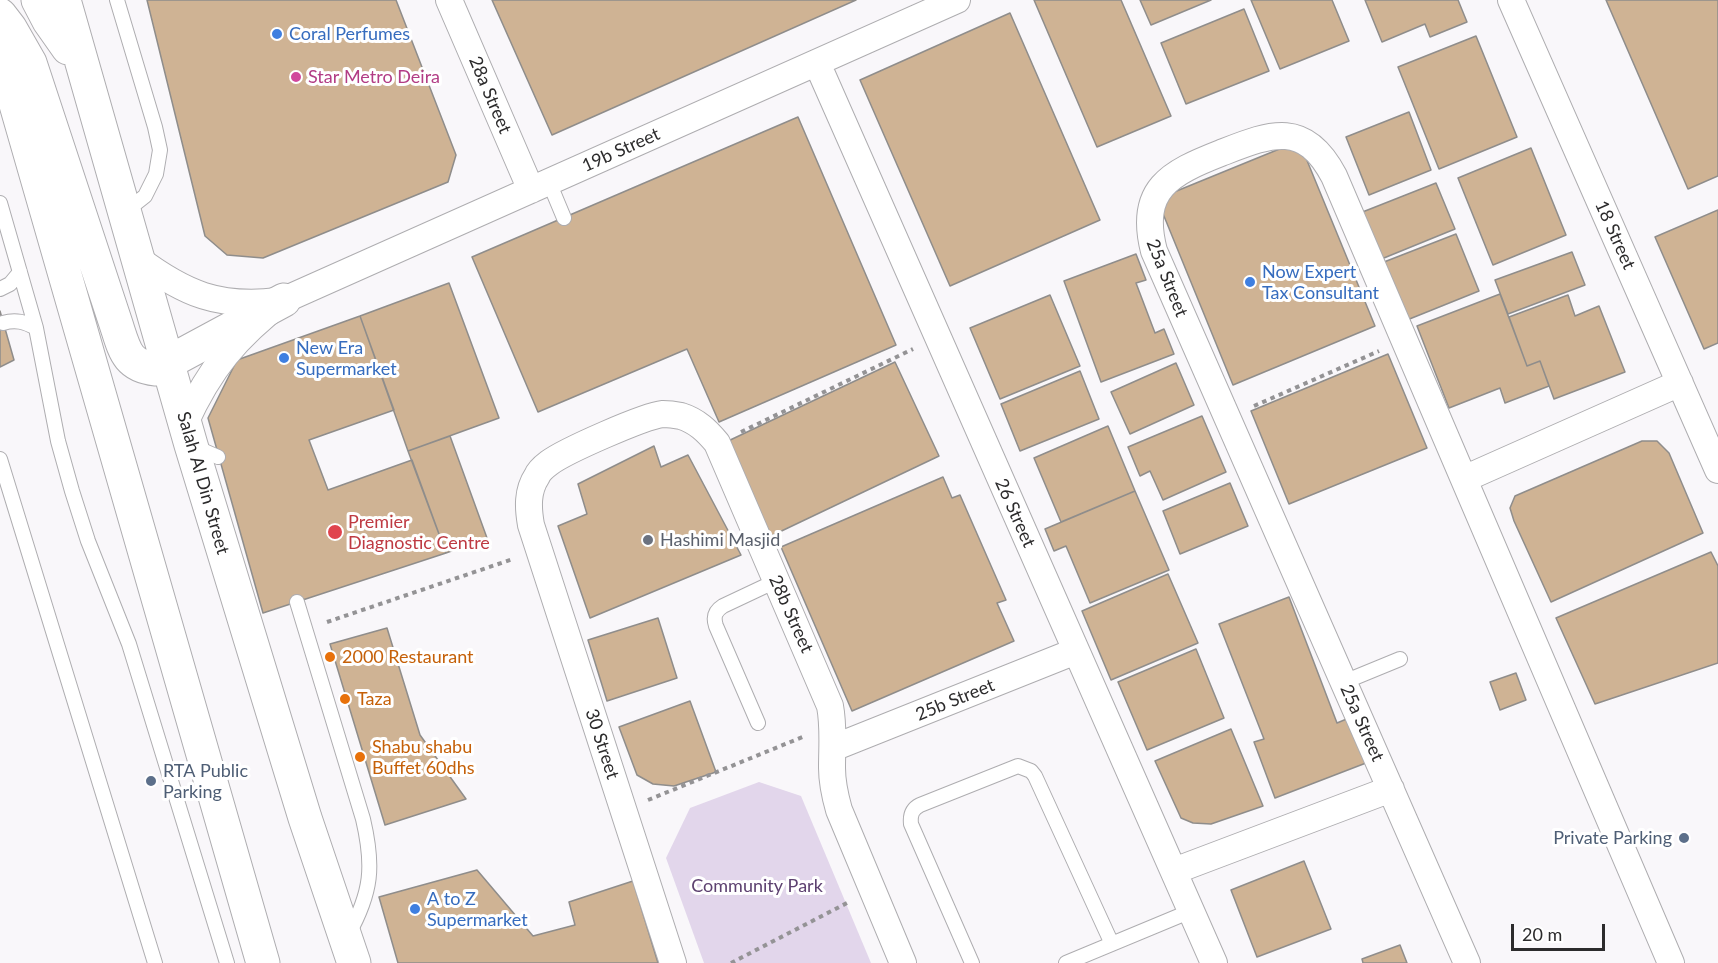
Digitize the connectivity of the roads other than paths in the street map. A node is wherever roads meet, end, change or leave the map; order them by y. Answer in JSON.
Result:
{"nodes":[{"id":1,"x":38,"y":0,"type":"edge"},
{"id":2,"x":64,"y":0,"type":"edge"},
{"id":3,"x":117,"y":0,"type":"edge"},
{"id":4,"x":449,"y":0,"type":"edge"},
{"id":5,"x":957,"y":0,"type":"edge"},
{"id":6,"x":1511,"y":0,"type":"edge"},
{"id":7,"x":0,"y":15,"type":"edge"},
{"id":8,"x":0,"y":49,"type":"edge"},
{"id":9,"x":817,"y":63,"type":"junction"},
{"id":10,"x":83,"y":69,"type":"junction"},
{"id":11,"x":540,"y":186,"type":"junction"},
{"id":12,"x":0,"y":203,"type":"edge"},
{"id":13,"x":124,"y":212,"type":"junction"},
{"id":14,"x":564,"y":218,"type":"dead end"},
{"id":15,"x":138,"y":259,"type":"junction"},
{"id":16,"x":20,"y":272,"type":"junction"},
{"id":17,"x":0,"y":290,"type":"edge"},
{"id":18,"x":284,"y":300,"type":"junction"},
{"id":19,"x":3,"y":323,"type":"dead end"},
{"id":20,"x":36,"y":328,"type":"junction"},
{"id":21,"x":168,"y":363,"type":"junction"},
{"id":22,"x":1680,"y":383,"type":"junction"},
{"id":23,"x":198,"y":442,"type":"junction"},
{"id":24,"x":0,"y":459,"type":"edge"},
{"id":25,"x":1718,"y":470,"type":"edge"},
{"id":26,"x":1464,"y":479,"type":"junction"},
{"id":27,"x":531,"y":525,"type":"joint"},
{"id":28,"x":776,"y":581,"type":"junction"},
{"id":29,"x":297,"y":602,"type":"dead end"},
{"id":30,"x":1076,"y":651,"type":"junction"},
{"id":31,"x":1400,"y":659,"type":"dead end"},
{"id":32,"x":1344,"y":682,"type":"junction"},
{"id":33,"x":758,"y":723,"type":"dead end"},
{"id":34,"x":833,"y":736,"type":"junction"},
{"id":35,"x":1391,"y":789,"type":"junction"},
{"id":36,"x":1174,"y":871,"type":"junction"},
{"id":37,"x":1191,"y":911,"type":"junction"},
{"id":38,"x":1112,"y":944,"type":"junction"},
{"id":39,"x":350,"y":951,"type":"edge"},
{"id":40,"x":155,"y":963,"type":"edge"},
{"id":41,"x":227,"y":963,"type":"edge"},
{"id":42,"x":263,"y":963,"type":"edge"},
{"id":43,"x":673,"y":963,"type":"edge"},
{"id":44,"x":903,"y":963,"type":"edge"},
{"id":45,"x":972,"y":963,"type":"edge"},
{"id":46,"x":1066,"y":963,"type":"edge"},
{"id":47,"x":1214,"y":963,"type":"edge"},
{"id":48,"x":1467,"y":963,"type":"edge"},
{"id":49,"x":1671,"y":963,"type":"edge"}],
"edges":[{"from":1,"to":10,"type":"main road"},
{"from":2,"to":10,"type":"main road","name":"Salah Al Din Street"},
{"from":3,"to":13,"type":"lane"},
{"from":4,"to":11,"type":"street","name":"28a Street"},
{"from":5,"to":9,"type":"street","name":"19b Street"},
{"from":6,"to":22,"type":"street","name":"18 Street"},
{"from":7,"to":21,"type":"main road"},
{"from":8,"to":42,"type":"main road"},
{"from":9,"to":11,"type":"street","name":"19b Street"},
{"from":9,"to":30,"type":"street","name":"26 Street"},
{"from":10,"to":13,"type":"main road","name":"Salah Al Din Street"},
{"from":11,"to":14,"type":"lane"},
{"from":11,"to":18,"type":"street","name":"19b Street"},
{"from":12,"to":16,"type":"lane"},
{"from":13,"to":15,"type":"main road","name":"Salah Al Din Street"},
{"from":15,"to":18,"type":"street","name":"19b Street"},
{"from":15,"to":21,"type":"main road","name":"Salah Al Din Street"},
{"from":16,"to":17,"type":"lane"},
{"from":16,"to":20,"type":"lane"},
{"from":18,"to":21,"type":"main road"},
{"from":18,"to":23,"type":"street","name":"19b Street"},
{"from":19,"to":20,"type":"lane"},
{"from":20,"to":41,"type":"lane"},
{"from":21,"to":23,"type":"main road","name":"Salah Al Din Street"},
{"from":22,"to":25,"type":"street","name":"18 Street"},
{"from":22,"to":26,"type":"street"},
{"from":23,"to":39,"type":"main road","name":"Salah Al Din Street"},
{"from":24,"to":40,"type":"lane"},
{"from":26,"to":32,"type":"street","name":"25a Street"},
{"from":26,"to":49,"type":"street","name":"25a Street"},
{"from":27,"to":28,"type":"street","name":"28b Street"},
{"from":27,"to":43,"type":"street","name":"30 Street"},
{"from":28,"to":33,"type":"lane"},
{"from":28,"to":34,"type":"street","name":"28b Street"},
{"from":29,"to":39,"type":"lane"},
{"from":30,"to":34,"type":"street","name":"25b Street"},
{"from":30,"to":36,"type":"street","name":"26 Street"},
{"from":31,"to":32,"type":"lane"},
{"from":32,"to":35,"type":"street","name":"25a Street"},
{"from":34,"to":44,"type":"street","name":"28b Street"},
{"from":35,"to":36,"type":"street"},
{"from":35,"to":48,"type":"street","name":"25a Street"},
{"from":36,"to":37,"type":"street","name":"26 Street"},
{"from":37,"to":38,"type":"lane"},
{"from":37,"to":47,"type":"street","name":"26 Street"},
{"from":38,"to":45,"type":"lane"},
{"from":38,"to":46,"type":"lane"}]}
